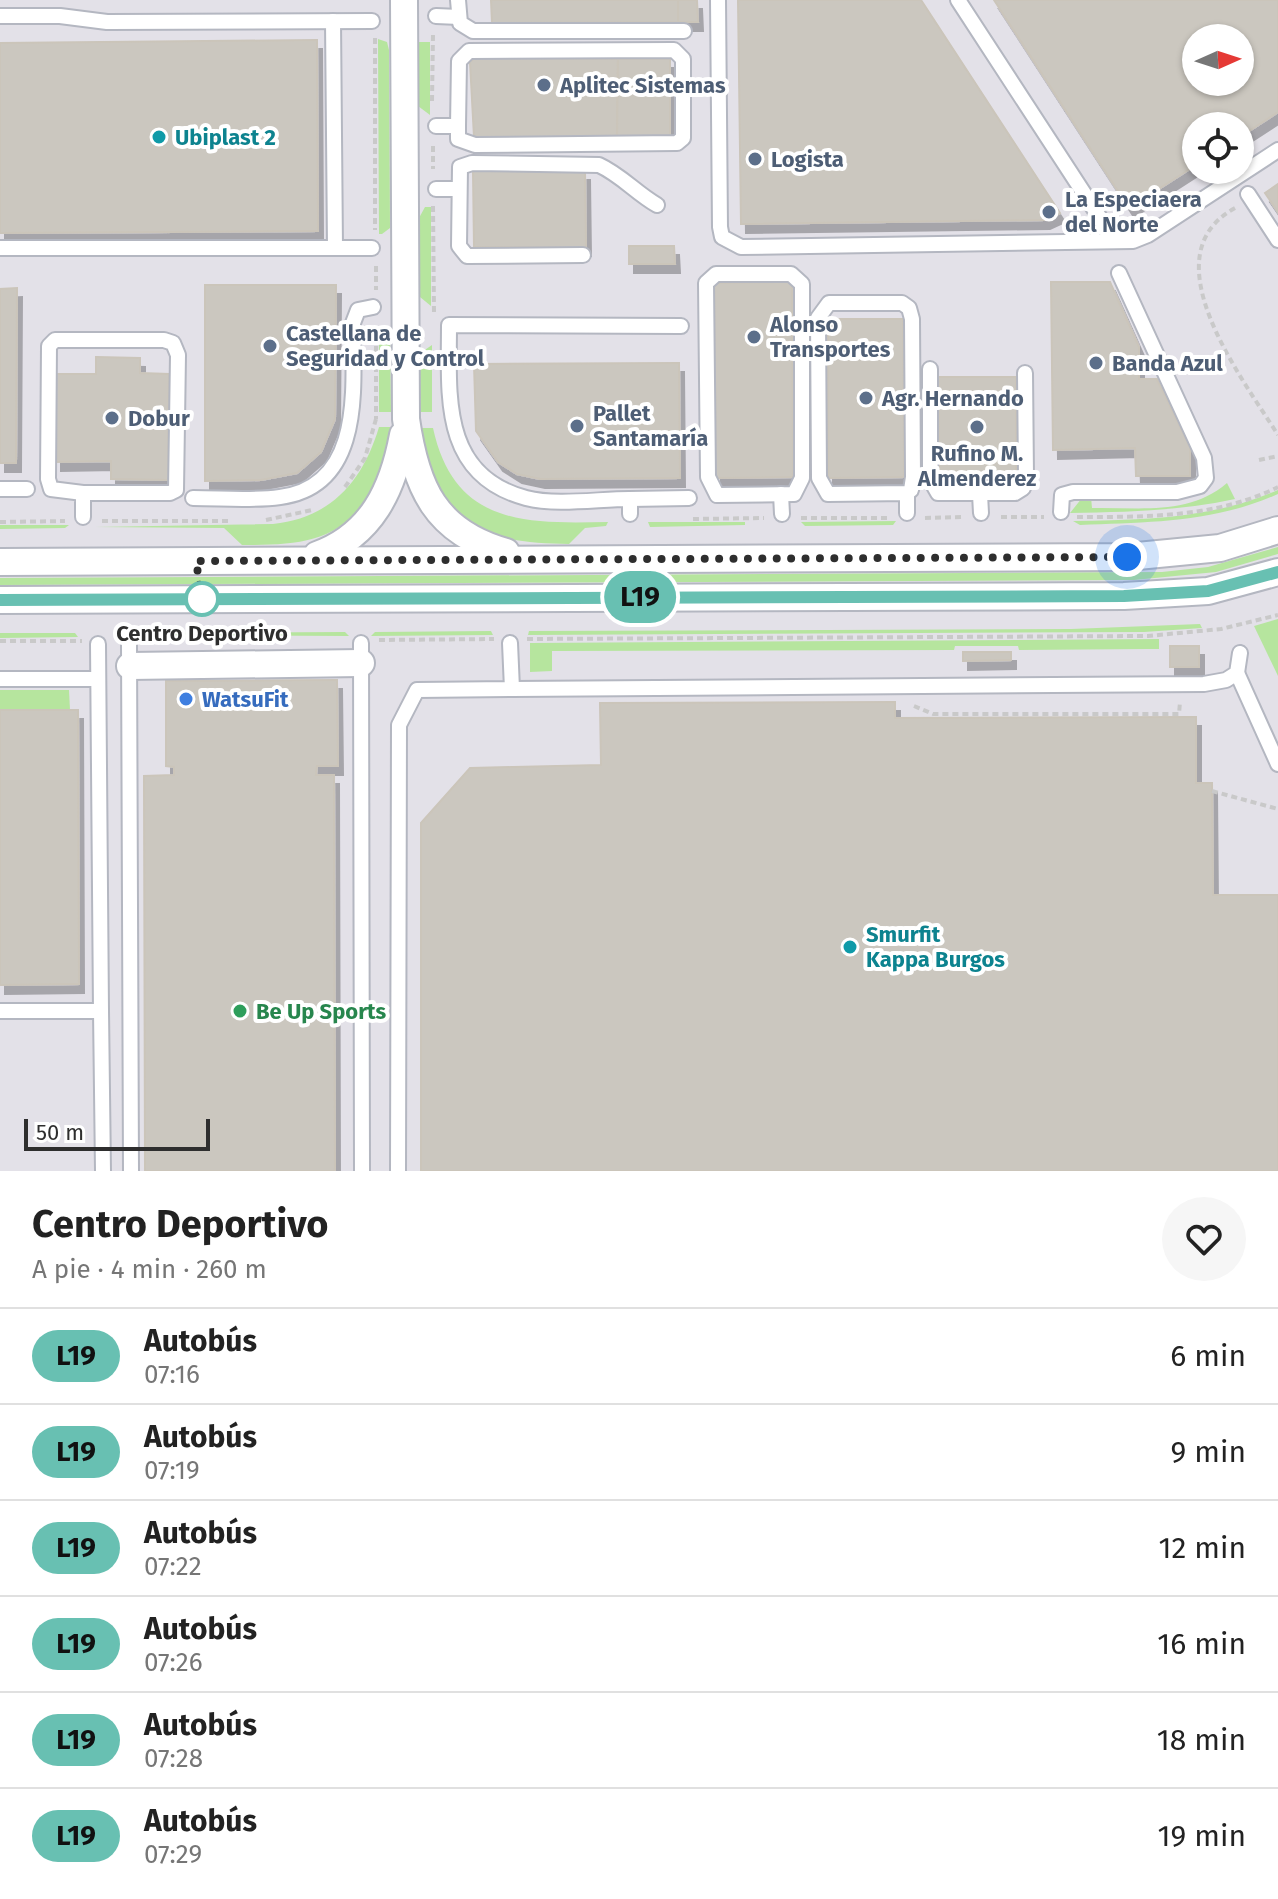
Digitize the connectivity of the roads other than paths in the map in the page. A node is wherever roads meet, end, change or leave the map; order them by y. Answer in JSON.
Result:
{"nodes":[{"id":1,"x":404,"y":0,"type":"edge"},
{"id":2,"x":458,"y":0,"type":"edge"},
{"id":3,"x":718,"y":0,"type":"edge"},
{"id":4,"x":958,"y":0,"type":"edge"},
{"id":5,"x":0,"y":16,"type":"edge"},
{"id":6,"x":436,"y":16,"type":"dead end"},
{"id":7,"x":459,"y":17,"type":"junction"},
{"id":8,"x":333,"y":21,"type":"junction"},
{"id":9,"x":373,"y":28,"type":"road end"},
{"id":10,"x":684,"y":31,"type":"dead end"},
{"id":11,"x":436,"y":126,"type":"dead end"},
{"id":12,"x":458,"y":126,"type":"junction"},
{"id":13,"x":1278,"y":150,"type":"edge"},
{"id":14,"x":436,"y":189,"type":"dead end"},
{"id":15,"x":458,"y":189,"type":"junction"},
{"id":16,"x":1249,"y":196,"type":"road end"},
{"id":17,"x":657,"y":205,"type":"dead end"},
{"id":18,"x":374,"y":240,"type":"road end"},
{"id":19,"x":1278,"y":240,"type":"edge"},
{"id":20,"x":1115,"y":241,"type":"junction"},
{"id":21,"x":0,"y":248,"type":"edge"},
{"id":22,"x":335,"y":248,"type":"junction"},
{"id":23,"x":583,"y":255,"type":"dead end"},
{"id":24,"x":1119,"y":273,"type":"dead end"},
{"id":25,"x":375,"y":308,"type":"road end"},
{"id":26,"x":681,"y":326,"type":"dead end"},
{"id":27,"x":930,"y":369,"type":"dead end"},
{"id":28,"x":1025,"y":373,"type":"dead end"},
{"id":29,"x":406,"y":419,"type":"junction"},
{"id":30,"x":0,"y":489,"type":"edge"},
{"id":31,"x":27,"y":489,"type":"dead end"},
{"id":32,"x":83,"y":493,"type":"junction"},
{"id":33,"x":907,"y":493,"type":"junction"},
{"id":34,"x":781,"y":494,"type":"junction"},
{"id":35,"x":980,"y":494,"type":"junction"},
{"id":36,"x":193,"y":498,"type":"dead end"},
{"id":37,"x":689,"y":498,"type":"dead end"},
{"id":38,"x":1061,"y":512,"type":"dead end"},
{"id":39,"x":907,"y":513,"type":"dead end"},
{"id":40,"x":981,"y":513,"type":"dead end"},
{"id":41,"x":782,"y":514,"type":"dead end"},
{"id":42,"x":83,"y":517,"type":"dead end"},
{"id":43,"x":1278,"y":530,"type":"edge"},
{"id":44,"x":304,"y":560,"type":"junction"},
{"id":45,"x":533,"y":560,"type":"junction"},
{"id":46,"x":0,"y":562,"type":"edge"},
{"id":47,"x":1278,"y":572,"type":"edge"},
{"id":48,"x":0,"y":600,"type":"edge"},
{"id":49,"x":510,"y":640,"type":"road end"},
{"id":50,"x":93,"y":642,"type":"road end"},
{"id":51,"x":364,"y":649,"type":"joint"},
{"id":52,"x":1240,"y":653,"type":"dead end"},
{"id":53,"x":129,"y":655,"type":"joint"},
{"id":54,"x":1237,"y":673,"type":"junction"},
{"id":55,"x":0,"y":679,"type":"edge"},
{"id":56,"x":97,"y":679,"type":"junction"},
{"id":57,"x":512,"y":689,"type":"junction"},
{"id":58,"x":1278,"y":764,"type":"edge"},
{"id":59,"x":0,"y":1011,"type":"edge"},
{"id":60,"x":101,"y":1011,"type":"junction"},
{"id":61,"x":103,"y":1171,"type":"edge"},
{"id":62,"x":131,"y":1171,"type":"edge"},
{"id":63,"x":362,"y":1171,"type":"edge"},
{"id":64,"x":398,"y":1171,"type":"edge"}],
"edges":[{"from":1,"to":29,"type":"street"},
{"from":2,"to":7,"type":"lane"},
{"from":3,"to":20,"type":"lane"},
{"from":4,"to":20,"type":"lane"},
{"from":5,"to":8,"type":"lane"},
{"from":6,"to":7,"type":"lane"},
{"from":7,"to":10,"type":"lane"},
{"from":8,"to":9,"type":"lane"},
{"from":8,"to":22,"type":"lane"},
{"from":11,"to":12,"type":"lane"},
{"from":12,"to":12,"type":"lane"},
{"from":13,"to":20,"type":"lane"},
{"from":14,"to":15,"type":"lane"},
{"from":15,"to":17,"type":"lane"},
{"from":15,"to":23,"type":"lane"},
{"from":16,"to":19,"type":"lane"},
{"from":18,"to":22,"type":"lane"},
{"from":21,"to":22,"type":"lane"},
{"from":24,"to":38,"type":"lane"},
{"from":25,"to":36,"type":"lane"},
{"from":26,"to":37,"type":"lane"},
{"from":27,"to":35,"type":"lane"},
{"from":28,"to":35,"type":"lane"},
{"from":29,"to":44,"type":"street"},
{"from":29,"to":45,"type":"street"},
{"from":30,"to":31,"type":"lane"},
{"from":32,"to":32,"type":"lane"},
{"from":32,"to":42,"type":"lane"},
{"from":33,"to":33,"type":"lane"},
{"from":33,"to":39,"type":"lane"},
{"from":34,"to":34,"type":"lane"},
{"from":34,"to":41,"type":"lane"},
{"from":35,"to":40,"type":"lane"},
{"from":43,"to":45,"type":"street"},
{"from":44,"to":45,"type":"street"},
{"from":44,"to":46,"type":"street"},
{"from":47,"to":48,"type":"street"},
{"from":49,"to":57,"type":"lane"},
{"from":50,"to":56,"type":"lane"},
{"from":51,"to":53,"type":"street"},
{"from":51,"to":63,"type":"lane"},
{"from":52,"to":54,"type":"lane"},
{"from":53,"to":62,"type":"lane"},
{"from":54,"to":57,"type":"lane"},
{"from":54,"to":58,"type":"lane"},
{"from":55,"to":56,"type":"lane"},
{"from":56,"to":60,"type":"lane"},
{"from":57,"to":64,"type":"lane"},
{"from":59,"to":60,"type":"lane"},
{"from":60,"to":61,"type":"lane"}]}
